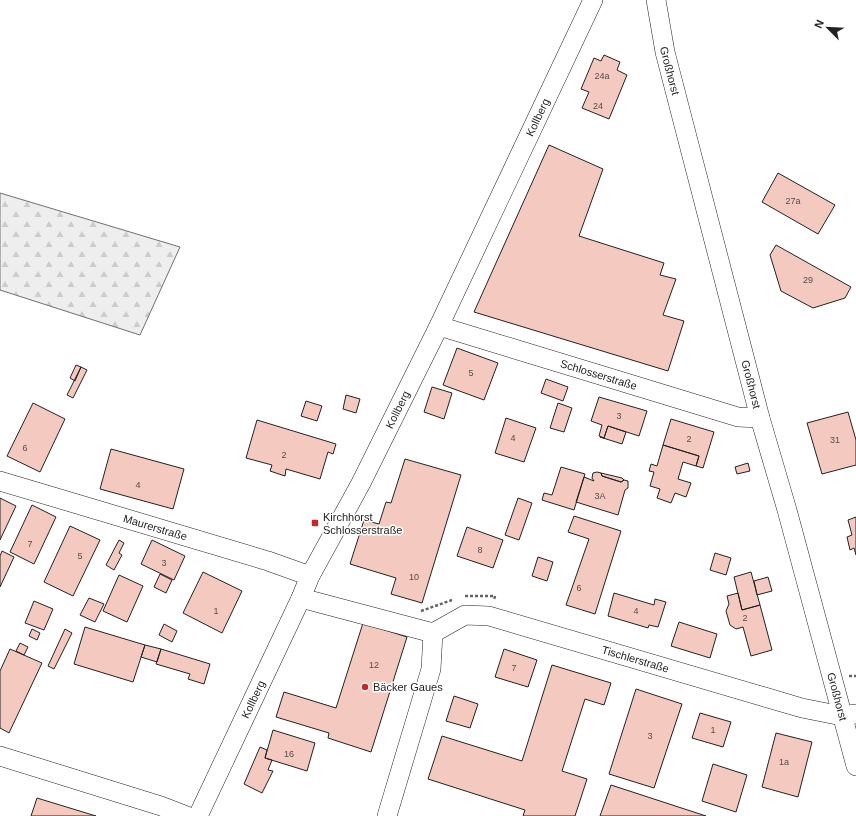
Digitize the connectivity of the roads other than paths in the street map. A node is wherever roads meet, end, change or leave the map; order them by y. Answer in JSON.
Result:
{"nodes":[{"id":1,"x":593,"y":0,"type":"edge"},
{"id":2,"x":656,"y":0,"type":"edge"},
{"id":3,"x":439,"y":326,"type":"junction"},
{"id":4,"x":760,"y":418,"type":"junction"},
{"id":5,"x":0,"y":481,"type":"edge"},
{"id":6,"x":310,"y":576,"type":"junction"},
{"id":7,"x":301,"y":598,"type":"junction"},
{"id":8,"x":433,"y":634,"type":"junction"},
{"id":9,"x":849,"y":715,"type":"edge"},
{"id":10,"x":0,"y":756,"type":"edge"},
{"id":11,"x":856,"y":766,"type":"edge"},
{"id":12,"x":187,"y":816,"type":"edge"},
{"id":13,"x":198,"y":816,"type":"edge"},
{"id":14,"x":387,"y":816,"type":"edge"}],
"edges":[{"from":1,"to":3,"type":"street","name":"Kollberg"},
{"from":2,"to":4,"type":"street","name":"Großhorst"},
{"from":3,"to":4,"type":"street","name":"Schlosserstraße"},
{"from":3,"to":6,"type":"street","name":"Kollberg"},
{"from":4,"to":9,"type":"street","name":"Großhorst"},
{"from":5,"to":6,"type":"street","name":"Maurerstraße"},
{"from":6,"to":7,"type":"street","name":"Kollberg"},
{"from":7,"to":8,"type":"street"},
{"from":7,"to":13,"type":"street","name":"Kollberg"},
{"from":8,"to":9,"type":"street","name":"Tischlerstraße"},
{"from":8,"to":14,"type":"street"},
{"from":9,"to":11,"type":"street","name":"Großhorst"},
{"from":10,"to":12,"type":"street"}]}
